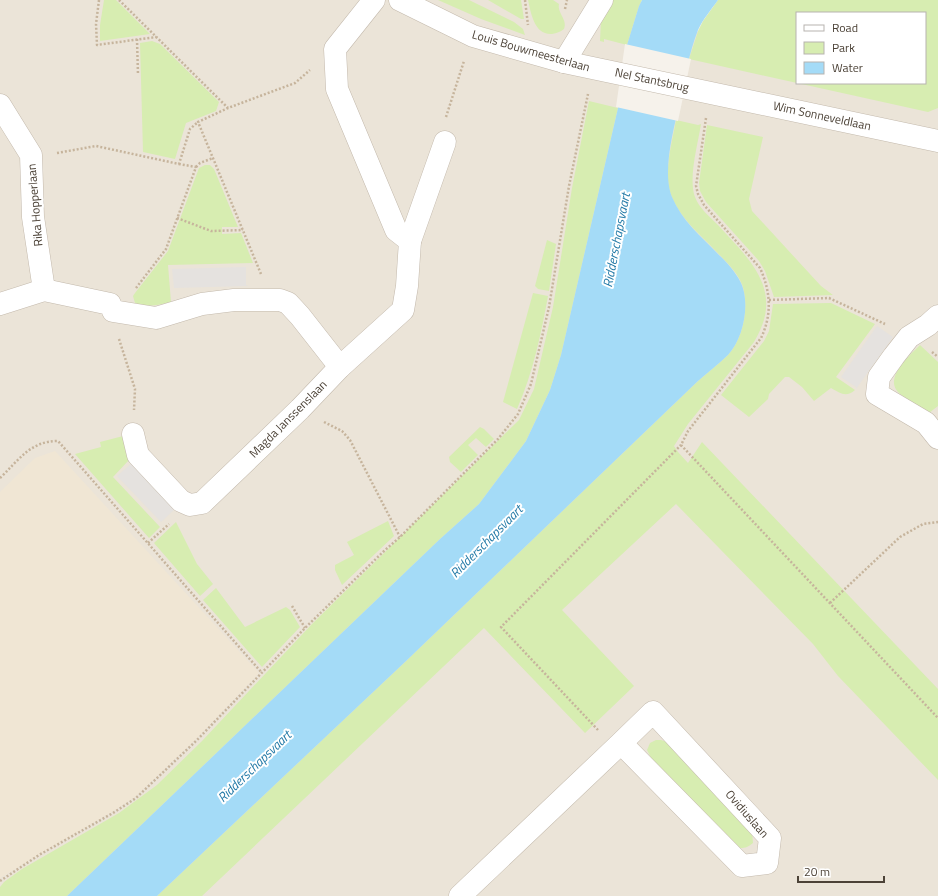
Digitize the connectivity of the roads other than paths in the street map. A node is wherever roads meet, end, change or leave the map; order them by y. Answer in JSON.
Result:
{"nodes":[{"id":1,"x":374,"y":0,"type":"edge"},
{"id":2,"x":400,"y":0,"type":"edge"},
{"id":3,"x":602,"y":0,"type":"edge"},
{"id":4,"x":564,"y":62,"type":"junction"},
{"id":5,"x":596,"y":69,"type":"joint"},
{"id":6,"x":707,"y":92,"type":"joint"},
{"id":7,"x":0,"y":104,"type":"edge"},
{"id":8,"x":938,"y":141,"type":"edge"},
{"id":9,"x":445,"y":142,"type":"road end"},
{"id":10,"x":410,"y":241,"type":"junction"},
{"id":11,"x":44,"y":290,"type":"junction"},
{"id":12,"x":0,"y":304,"type":"edge"},
{"id":13,"x":938,"y":316,"type":"edge"},
{"id":14,"x":340,"y":367,"type":"junction"},
{"id":15,"x":134,"y":434,"type":"road end"},
{"id":16,"x":938,"y":438,"type":"edge"},
{"id":17,"x":621,"y":743,"type":"junction"},
{"id":18,"x":460,"y":896,"type":"edge"}],
"edges":[{"from":1,"to":10,"type":"street"},
{"from":2,"to":4,"type":"street","name":"Louis Bouwmeesterlaan"},
{"from":3,"to":4,"type":"street"},
{"from":4,"to":5,"type":"street","name":"Louis Bouwmeesterlaan"},
{"from":5,"to":6,"type":"street","name":"Nel Stantsbrug"},
{"from":6,"to":8,"type":"street","name":"Wim Sonneveldlaan"},
{"from":7,"to":11,"type":"street","name":"Rika Hopperlaan"},
{"from":9,"to":10,"type":"street","name":"Magda Janssenslaan"},
{"from":10,"to":14,"type":"street","name":"Magda Janssenslaan"},
{"from":11,"to":12,"type":"street"},
{"from":11,"to":14,"type":"street"},
{"from":13,"to":16,"type":"street"},
{"from":14,"to":15,"type":"street","name":"Magda Janssenslaan"},
{"from":17,"to":17,"type":"street","name":"Ovidiuslaan"},
{"from":17,"to":18,"type":"street","name":"Ovidiuslaan"}]}
